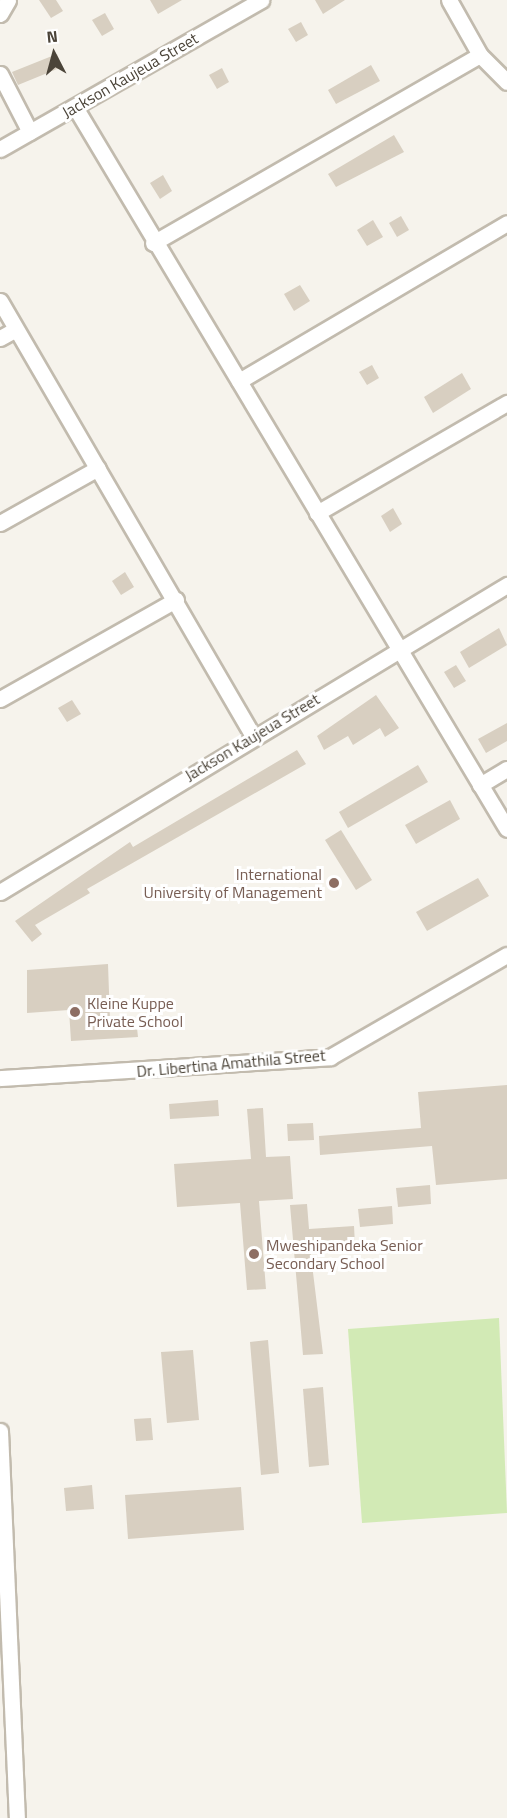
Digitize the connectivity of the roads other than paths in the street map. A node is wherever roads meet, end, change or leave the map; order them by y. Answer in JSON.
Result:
{"nodes":[{"id":1,"x":8,"y":0,"type":"edge"},
{"id":2,"x":261,"y":0,"type":"edge"},
{"id":3,"x":449,"y":0,"type":"edge"},
{"id":4,"x":0,"y":14,"type":"edge"},
{"id":5,"x":480,"y":55,"type":"junction"},
{"id":6,"x":0,"y":74,"type":"edge"},
{"id":7,"x":507,"y":82,"type":"edge"},
{"id":8,"x":75,"y":106,"type":"junction"},
{"id":9,"x":30,"y":132,"type":"junction"},
{"id":10,"x":0,"y":149,"type":"edge"},
{"id":11,"x":507,"y":223,"type":"edge"},
{"id":12,"x":153,"y":243,"type":"junction"},
{"id":13,"x":0,"y":301,"type":"edge"},
{"id":14,"x":16,"y":329,"type":"junction"},
{"id":15,"x":0,"y":338,"type":"edge"},
{"id":16,"x":239,"y":381,"type":"junction"},
{"id":17,"x":507,"y":403,"type":"edge"},
{"id":18,"x":98,"y":468,"type":"junction"},
{"id":19,"x":317,"y":513,"type":"junction"},
{"id":20,"x":0,"y":523,"type":"edge"},
{"id":21,"x":507,"y":585,"type":"edge"},
{"id":22,"x":176,"y":600,"type":"junction"},
{"id":23,"x":397,"y":649,"type":"junction"},
{"id":24,"x":0,"y":699,"type":"edge"},
{"id":25,"x":253,"y":736,"type":"junction"},
{"id":26,"x":507,"y":769,"type":"edge"},
{"id":27,"x":480,"y":785,"type":"junction"},
{"id":28,"x":507,"y":829,"type":"edge"},
{"id":29,"x":0,"y":892,"type":"edge"},
{"id":30,"x":507,"y":955,"type":"edge"},
{"id":31,"x":0,"y":1078,"type":"edge"},
{"id":32,"x":0,"y":1431,"type":"edge"},
{"id":33,"x":1,"y":1457,"type":"edge"},
{"id":34,"x":17,"y":1818,"type":"edge"}],
"edges":[{"from":1,"to":4,"type":"street"},
{"from":2,"to":8,"type":"street","name":"Jackson Kaujeua Street"},
{"from":3,"to":5,"type":"street"},
{"from":5,"to":7,"type":"street"},
{"from":5,"to":12,"type":"street"},
{"from":6,"to":9,"type":"street"},
{"from":8,"to":9,"type":"street","name":"Jackson Kaujeua Street"},
{"from":8,"to":12,"type":"street"},
{"from":9,"to":10,"type":"street","name":"Jackson Kaujeua Street"},
{"from":11,"to":16,"type":"street"},
{"from":12,"to":16,"type":"street"},
{"from":13,"to":14,"type":"street"},
{"from":14,"to":15,"type":"street"},
{"from":14,"to":18,"type":"street"},
{"from":16,"to":19,"type":"street"},
{"from":17,"to":19,"type":"street"},
{"from":18,"to":20,"type":"street"},
{"from":18,"to":22,"type":"street"},
{"from":19,"to":23,"type":"street"},
{"from":21,"to":23,"type":"street","name":"Jackson Kaujeua Street"},
{"from":22,"to":24,"type":"street"},
{"from":22,"to":25,"type":"street"},
{"from":23,"to":25,"type":"street","name":"Jackson Kaujeua Street"},
{"from":23,"to":27,"type":"street"},
{"from":25,"to":29,"type":"street","name":"Jackson Kaujeua Street"},
{"from":26,"to":27,"type":"street"},
{"from":27,"to":28,"type":"street"},
{"from":30,"to":31,"type":"street","name":"Dr. Libertina Amathila Street"},
{"from":32,"to":33,"type":"street"},
{"from":33,"to":34,"type":"street"}]}
